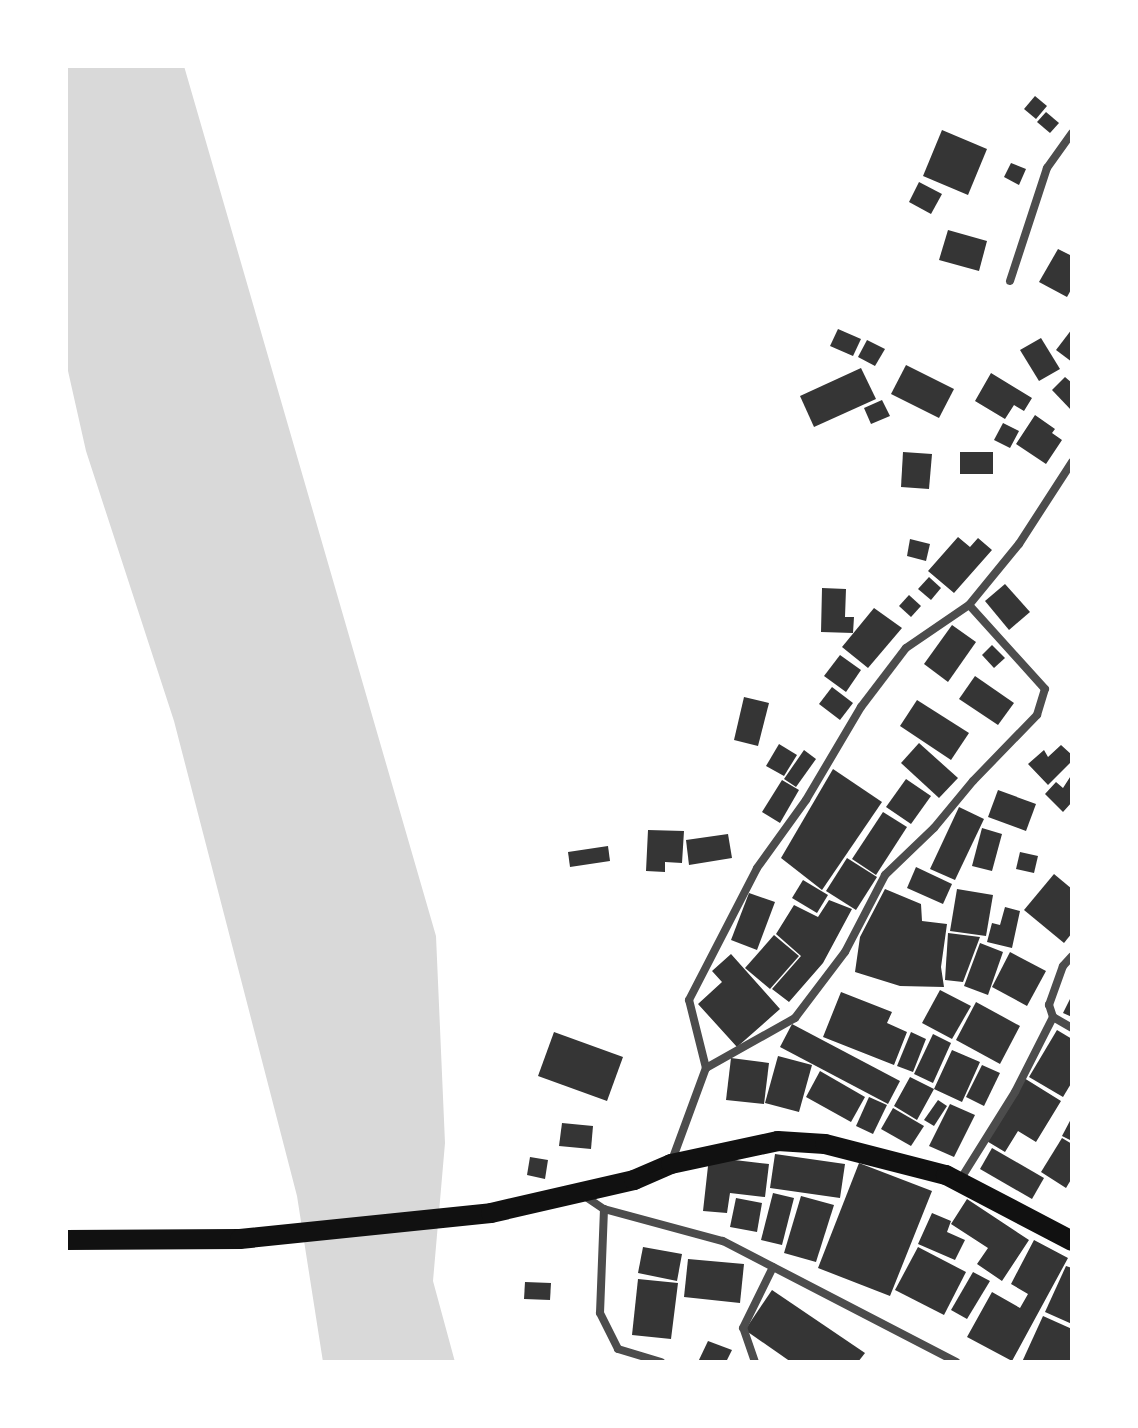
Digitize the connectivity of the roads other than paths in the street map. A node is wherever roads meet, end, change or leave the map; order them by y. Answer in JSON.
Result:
{"nodes":[{"id":1,"x":1072,"y":133,"type":"edge"},
{"id":2,"x":1010,"y":281,"type":"dead end"},
{"id":3,"x":1072,"y":462,"type":"edge"},
{"id":4,"x":969,"y":605,"type":"junction"},
{"id":5,"x":1072,"y":956,"type":"edge"},
{"id":6,"x":1053,"y":1017,"type":"junction"},
{"id":7,"x":1072,"y":1028,"type":"edge"},
{"id":8,"x":706,"y":1068,"type":"junction"},
{"id":9,"x":671,"y":1164,"type":"junction"},
{"id":10,"x":959,"y":1183,"type":"junction"},
{"id":11,"x":577,"y":1191,"type":"junction"},
{"id":12,"x":604,"y":1209,"type":"junction"},
{"id":13,"x":66,"y":1240,"type":"edge"},
{"id":14,"x":1072,"y":1241,"type":"edge"},
{"id":15,"x":773,"y":1267,"type":"junction"},
{"id":16,"x":661,"y":1362,"type":"edge"},
{"id":17,"x":755,"y":1362,"type":"edge"},
{"id":18,"x":956,"y":1362,"type":"edge"}],
"edges":[{"from":1,"to":2,"type":"street"},
{"from":3,"to":4,"type":"street"},
{"from":4,"to":8,"type":"street"},
{"from":4,"to":8,"type":"street"},
{"from":5,"to":6,"type":"street"},
{"from":6,"to":7,"type":"street"},
{"from":6,"to":10,"type":"street"},
{"from":8,"to":9,"type":"street"},
{"from":9,"to":10,"type":"main road"},
{"from":9,"to":11,"type":"main road"},
{"from":10,"to":14,"type":"main road"},
{"from":11,"to":12,"type":"street"},
{"from":11,"to":13,"type":"main road"},
{"from":12,"to":15,"type":"street"},
{"from":12,"to":16,"type":"street"},
{"from":15,"to":17,"type":"street"},
{"from":15,"to":18,"type":"street"}]}
